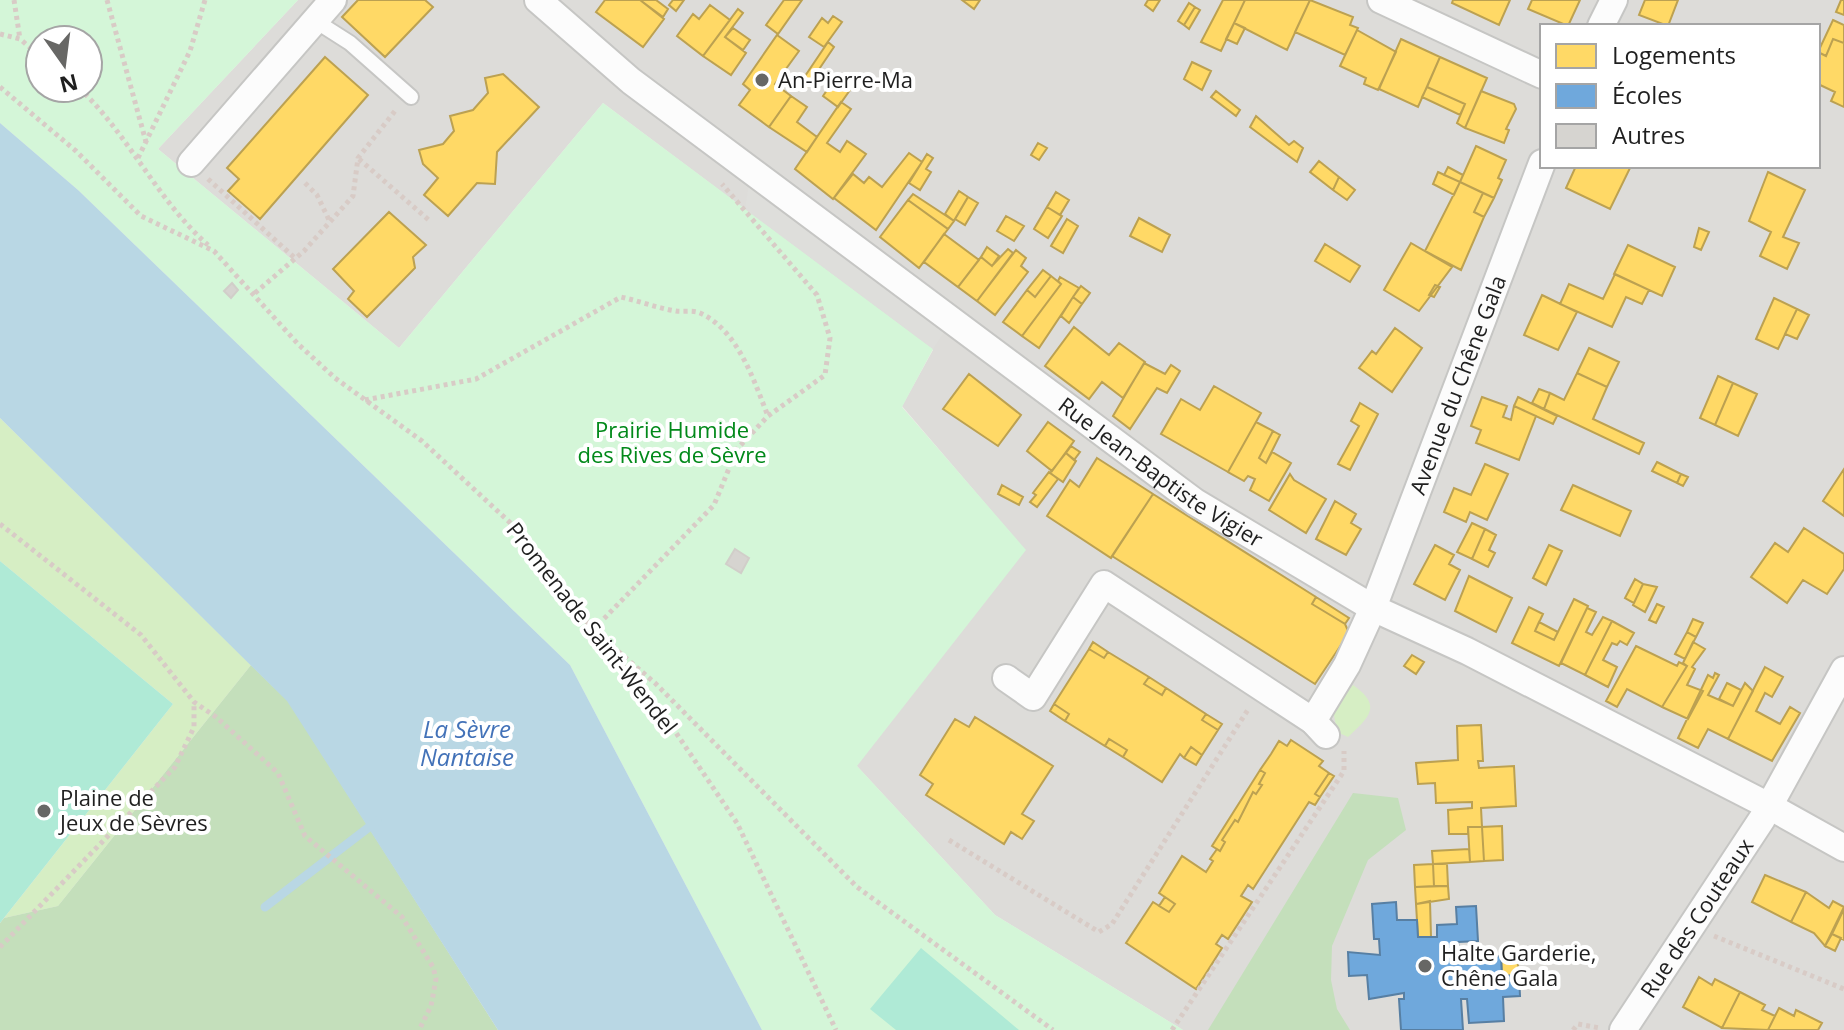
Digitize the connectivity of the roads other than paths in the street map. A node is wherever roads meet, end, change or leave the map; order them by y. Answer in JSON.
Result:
{"nodes":[{"id":1,"x":333,"y":0,"type":"edge"},
{"id":2,"x":538,"y":0,"type":"edge"},
{"id":3,"x":1381,"y":0,"type":"edge"},
{"id":4,"x":1614,"y":0,"type":"edge"},
{"id":5,"x":314,"y":20,"type":"junction"},
{"id":6,"x":1602,"y":24,"type":"edge"},
{"id":7,"x":1540,"y":74,"type":"edge"},
{"id":8,"x":409,"y":95,"type":"road end"},
{"id":9,"x":196,"y":167,"type":"road end"},
{"id":10,"x":1540,"y":168,"type":"edge"},
{"id":11,"x":1373,"y":608,"type":"junction"},
{"id":12,"x":1844,"y":670,"type":"edge"},
{"id":13,"x":1006,"y":678,"type":"dead end"},
{"id":14,"x":1769,"y":806,"type":"junction"},
{"id":15,"x":1844,"y":848,"type":"edge"},
{"id":16,"x":1623,"y":1030,"type":"edge"}],
"edges":[{"from":1,"to":5,"type":"street"},
{"from":2,"to":11,"type":"street","name":"Rue Jean-Baptiste Vigier"},
{"from":3,"to":7,"type":"street"},
{"from":4,"to":6,"type":"street"},
{"from":5,"to":8,"type":"lane"},
{"from":5,"to":9,"type":"street"},
{"from":10,"to":11,"type":"street","name":"Avenue du Chêne Gala"},
{"from":11,"to":13,"type":"street","name":"Avenue du Chêne Gala"},
{"from":11,"to":14,"type":"street","name":"Rue Jean-Baptiste Vigier"},
{"from":12,"to":14,"type":"street","name":"Rue des Couteaux"},
{"from":14,"to":15,"type":"street","name":"Rue Jean-Baptiste Vigier"},
{"from":14,"to":16,"type":"street","name":"Rue des Couteaux"}]}
